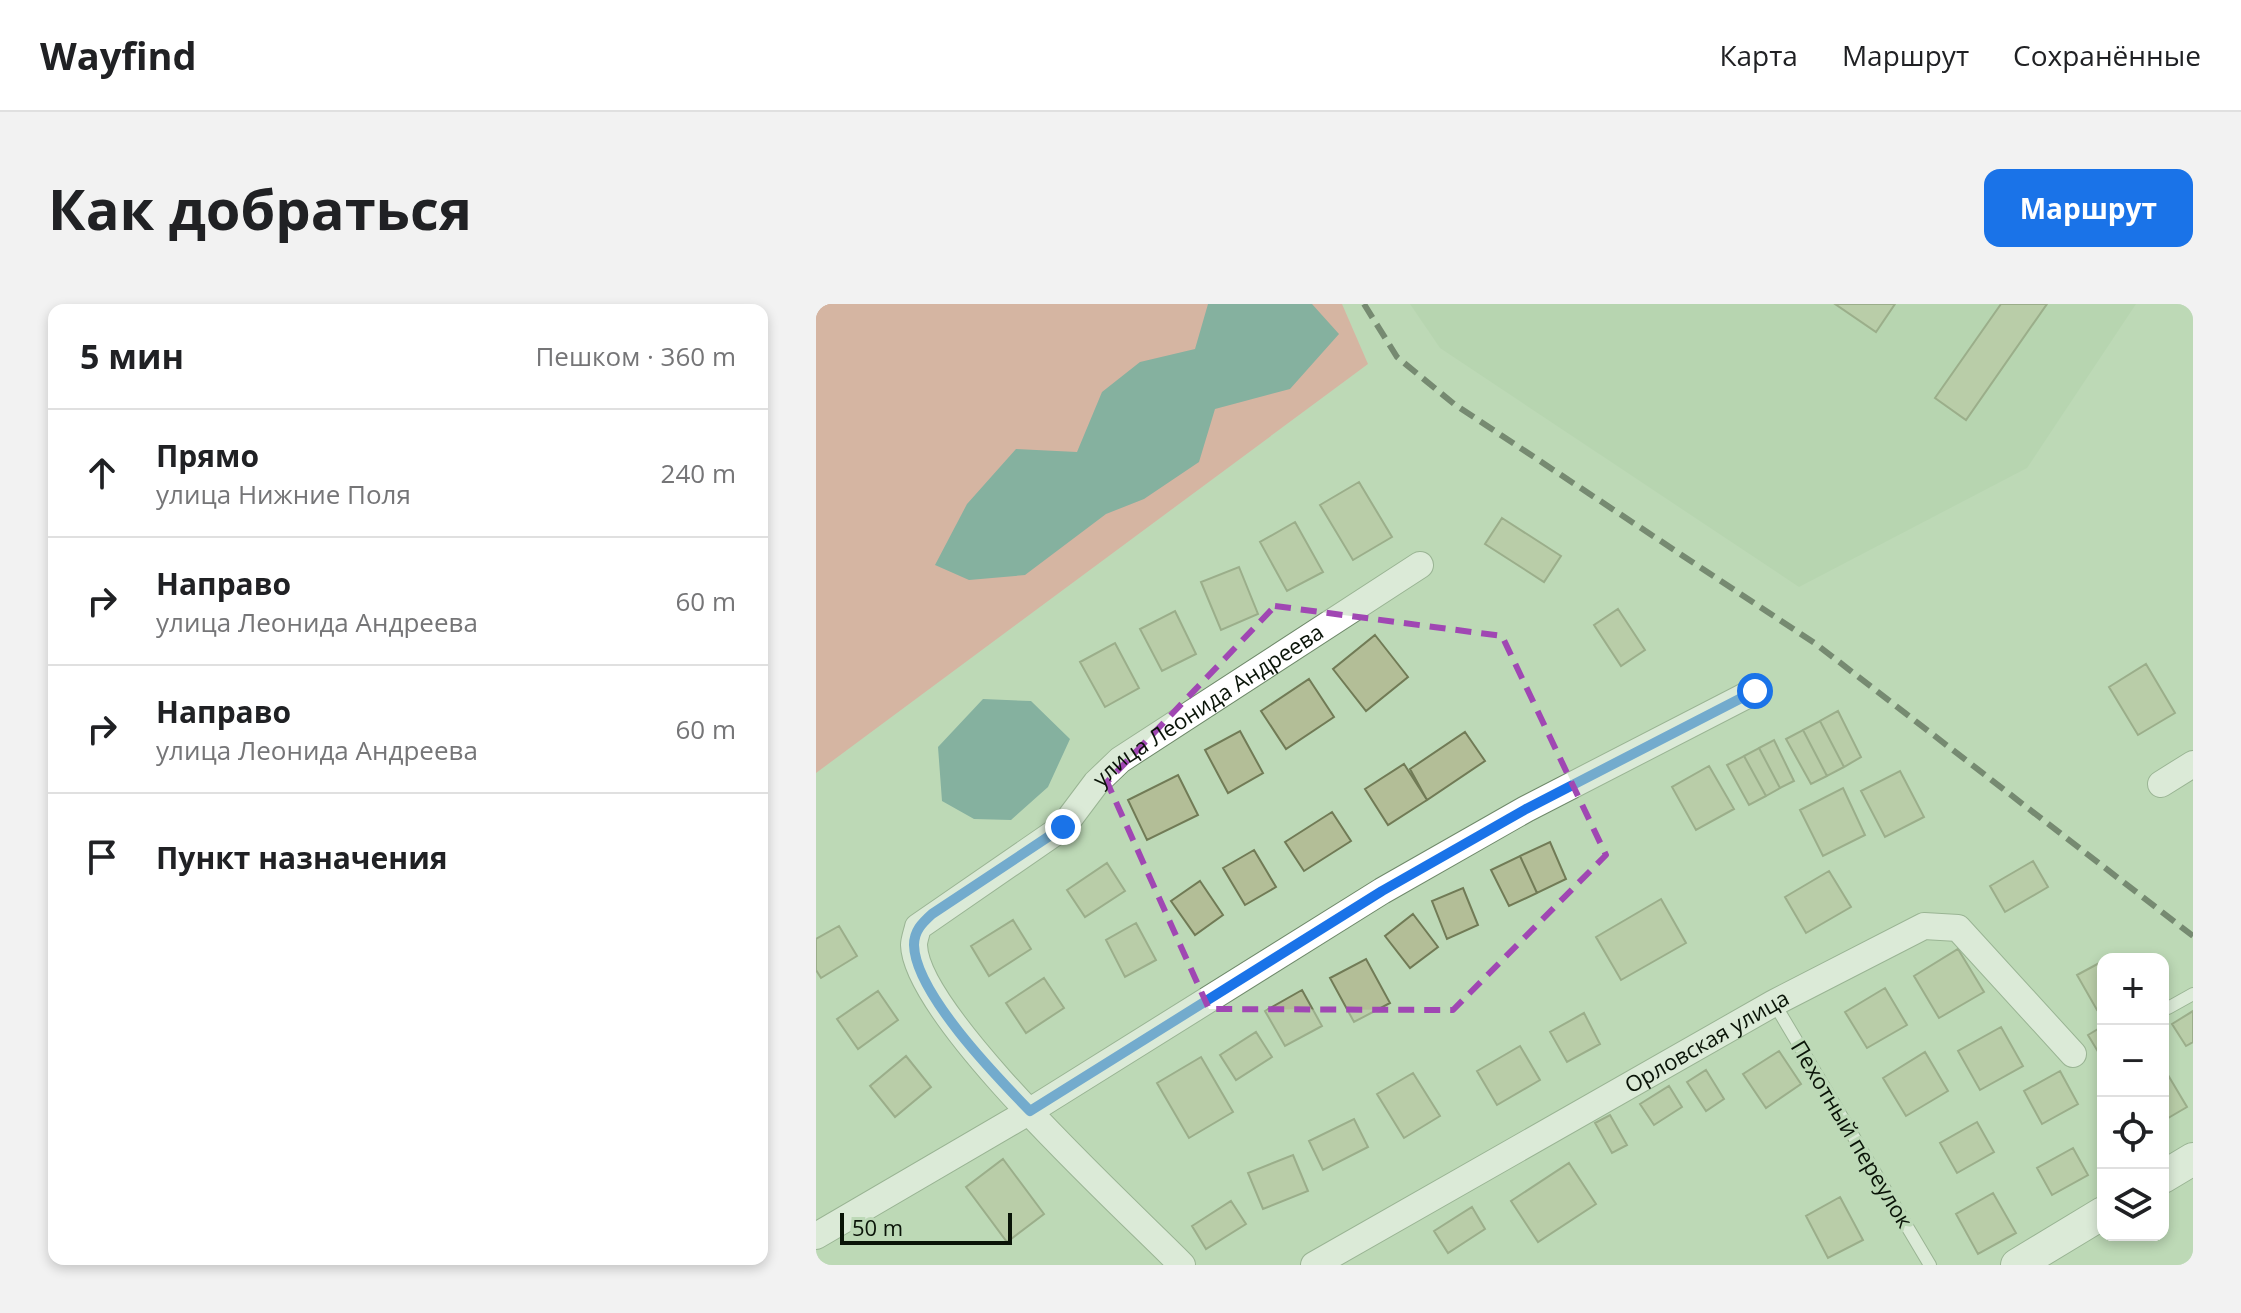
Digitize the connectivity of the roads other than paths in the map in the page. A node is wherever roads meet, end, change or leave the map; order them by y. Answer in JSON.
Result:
{"nodes":[{"id":1,"x":1420,"y":565,"type":"dead end"},
{"id":2,"x":1755,"y":691,"type":"dead end"},
{"id":3,"x":2193,"y":764,"type":"edge"},
{"id":4,"x":2161,"y":784,"type":"dead end"},
{"id":5,"x":2193,"y":994,"type":"edge"},
{"id":6,"x":1774,"y":1003,"type":"junction"},
{"id":7,"x":2169,"y":1007,"type":"edge"},
{"id":8,"x":2073,"y":1054,"type":"dead end"},
{"id":9,"x":1030,"y":1111,"type":"junction"},
{"id":10,"x":2193,"y":1159,"type":"edge"},
{"id":11,"x":2169,"y":1173,"type":"edge"},
{"id":12,"x":2097,"y":1217,"type":"edge"},
{"id":13,"x":816,"y":1236,"type":"edge"},
{"id":14,"x":1182,"y":1265,"type":"edge"},
{"id":15,"x":1314,"y":1265,"type":"edge"},
{"id":16,"x":1930,"y":1265,"type":"edge"},
{"id":17,"x":2017,"y":1265,"type":"edge"}],
"edges":[{"from":1,"to":9,"type":"street","name":"улица Леонида Андреева"},
{"from":2,"to":9,"type":"street"},
{"from":3,"to":4,"type":"street"},
{"from":5,"to":7,"type":"lane"},
{"from":6,"to":8,"type":"street","name":"Орловская улица"},
{"from":6,"to":15,"type":"street","name":"Орловская улица"},
{"from":6,"to":16,"type":"lane","name":"Пехотный переулок"},
{"from":9,"to":13,"type":"street"},
{"from":9,"to":14,"type":"street","name":"улица Леонида Андреева"},
{"from":10,"to":11,"type":"street"},
{"from":12,"to":17,"type":"street"}]}
